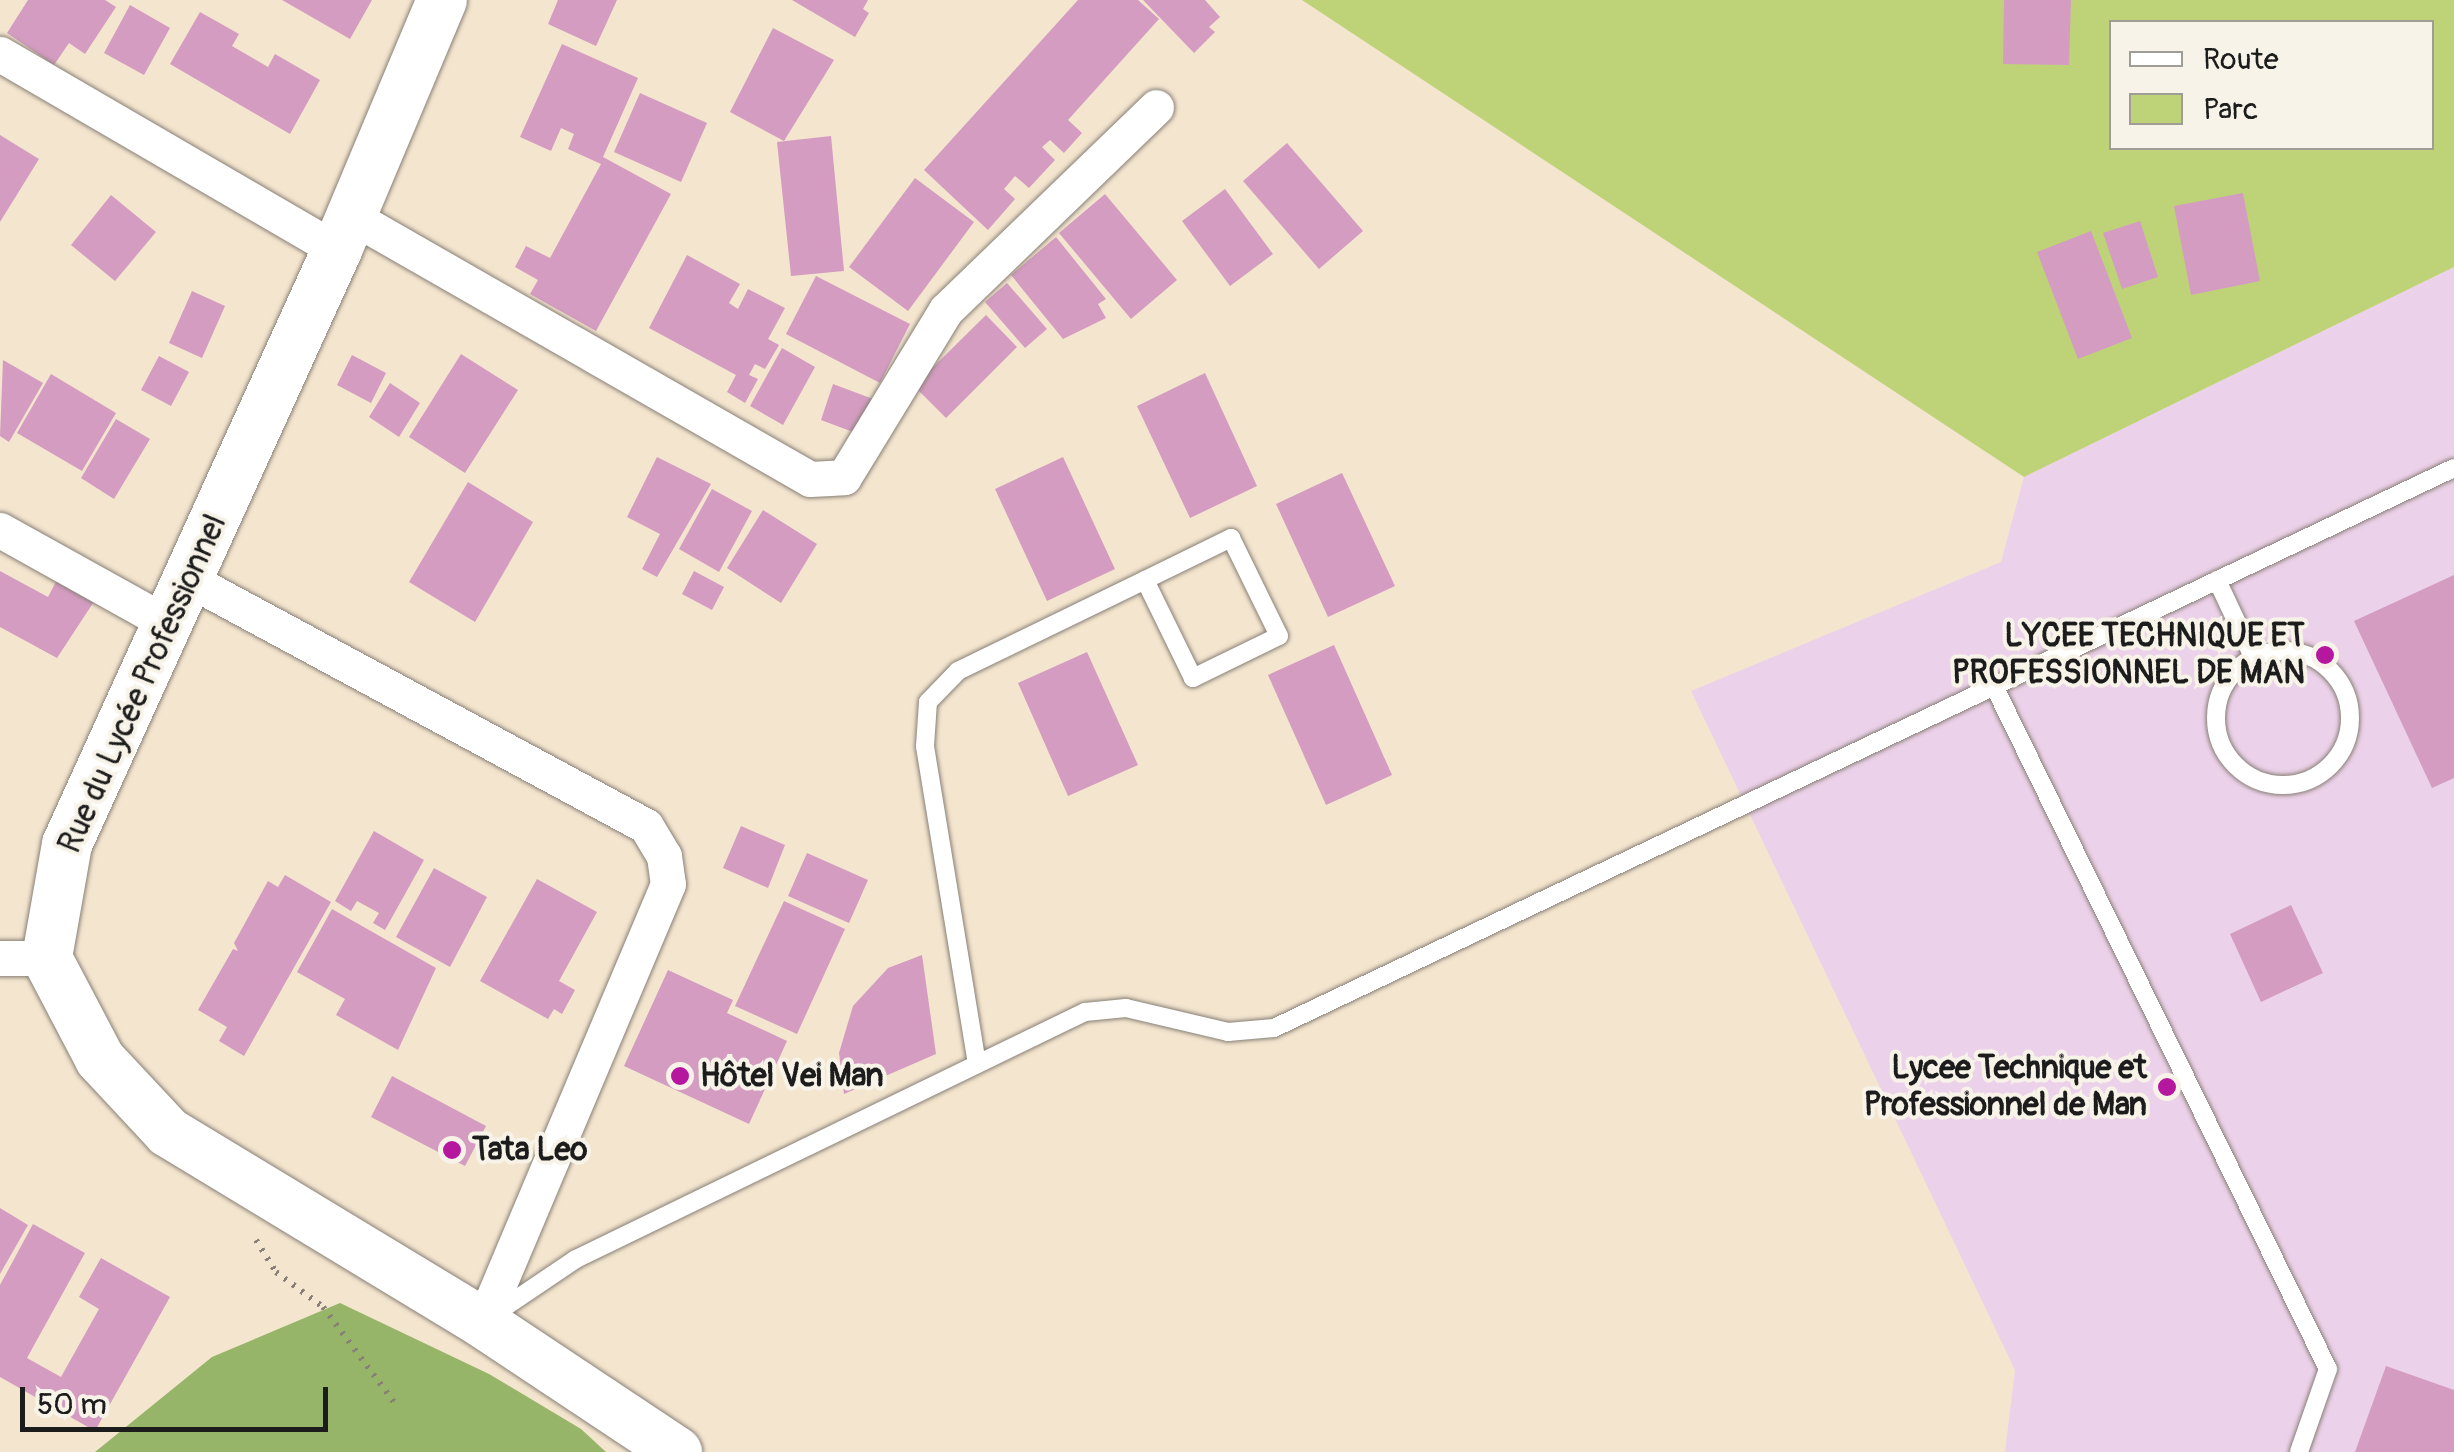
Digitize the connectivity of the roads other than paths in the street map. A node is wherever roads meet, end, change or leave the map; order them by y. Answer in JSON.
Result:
{"nodes":[{"id":1,"x":442,"y":0,"type":"edge"},
{"id":2,"x":0,"y":54,"type":"edge"},
{"id":3,"x":1156,"y":107,"type":"dead end"},
{"id":4,"x":344,"y":233,"type":"junction"},
{"id":5,"x":2454,"y":468,"type":"edge"},
{"id":6,"x":0,"y":530,"type":"edge"},
{"id":7,"x":1145,"y":580,"type":"junction"},
{"id":8,"x":2217,"y":580,"type":"junction"},
{"id":9,"x":178,"y":601,"type":"junction"},
{"id":10,"x":2253,"y":656,"type":"junction"},
{"id":11,"x":1994,"y":686,"type":"junction"},
{"id":12,"x":24,"y":958,"type":"edge"},
{"id":13,"x":977,"y":1064,"type":"junction"},
{"id":14,"x":483,"y":1322,"type":"junction"},
{"id":15,"x":677,"y":1452,"type":"edge"},
{"id":16,"x":2299,"y":1452,"type":"edge"}],
"edges":[{"from":1,"to":4,"type":"main road","name":"Rue du Lycée Professionnel"},
{"from":2,"to":4,"type":"street"},
{"from":3,"to":4,"type":"street"},
{"from":4,"to":9,"type":"main road","name":"Rue du Lycée Professionnel"},
{"from":5,"to":8,"type":"lane"},
{"from":6,"to":9,"type":"street"},
{"from":7,"to":7,"type":"lane"},
{"from":7,"to":13,"type":"lane"},
{"from":8,"to":10,"type":"lane"},
{"from":8,"to":11,"type":"lane"},
{"from":9,"to":12,"type":"main road","name":"Rue du Lycée Professionnel"},
{"from":9,"to":14,"type":"street"},
{"from":10,"to":10,"type":"lane"},
{"from":11,"to":13,"type":"lane"},
{"from":11,"to":16,"type":"lane"},
{"from":12,"to":14,"type":"main road","name":"Rue du Lycée Professionnel"},
{"from":13,"to":14,"type":"lane"},
{"from":14,"to":15,"type":"main road","name":"Rue du Lycée Professionnel"}]}
